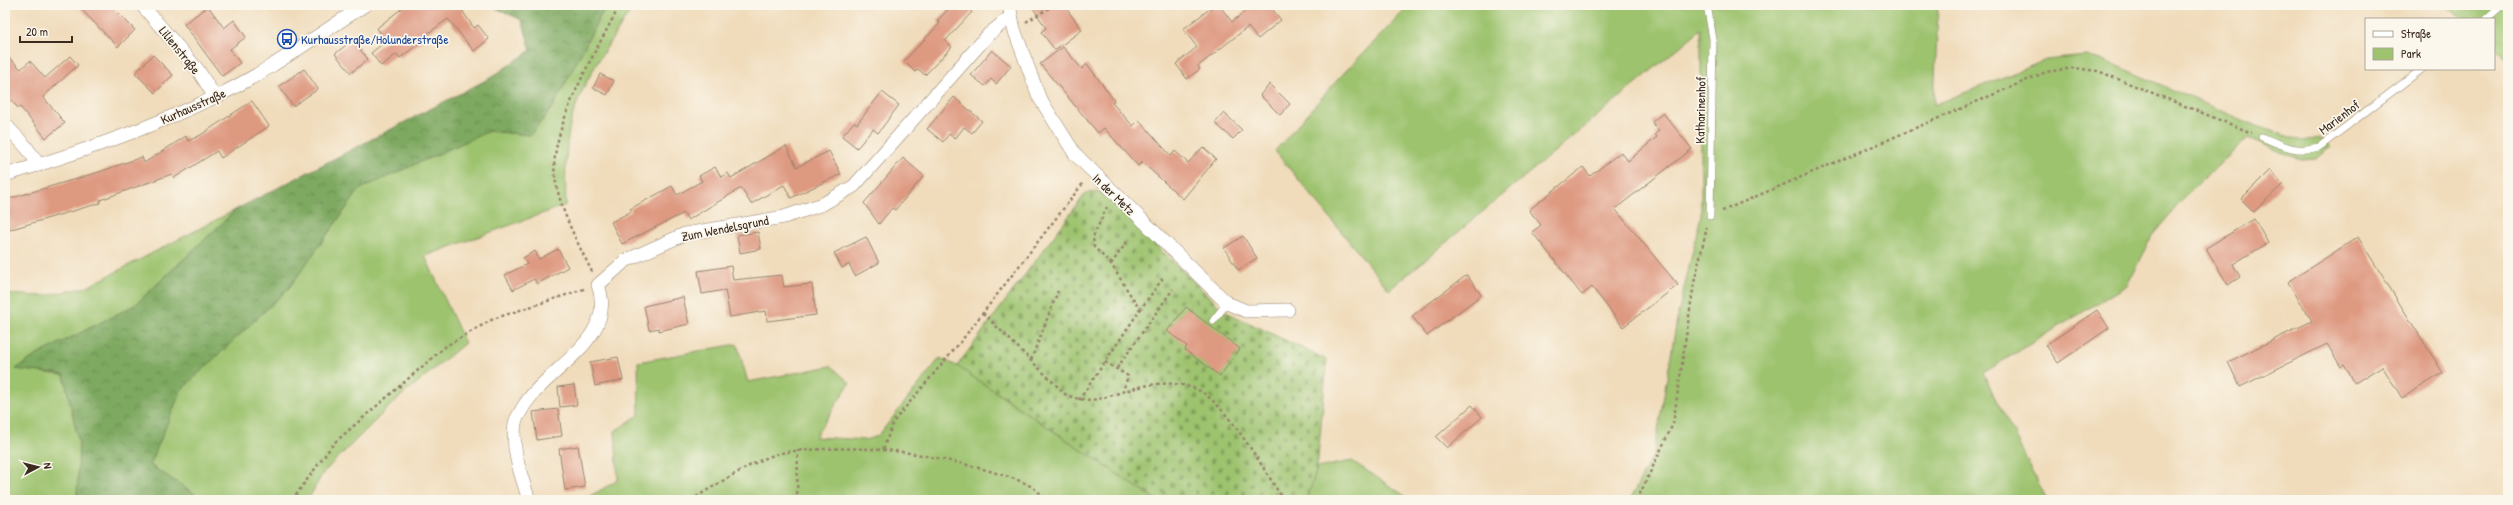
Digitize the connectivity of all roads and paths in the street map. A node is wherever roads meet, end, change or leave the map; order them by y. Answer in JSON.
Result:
{"nodes":[{"id":1,"x":142,"y":5,"type":"edge"},
{"id":2,"x":365,"y":5,"type":"edge"},
{"id":3,"x":620,"y":5,"type":"edge"},
{"id":4,"x":1054,"y":5,"type":"edge"},
{"id":5,"x":1707,"y":5,"type":"edge"},
{"id":6,"x":2502,"y":5,"type":"edge"},
{"id":7,"x":1011,"y":17,"type":"edge"},
{"id":8,"x":2487,"y":18,"type":"edge"},
{"id":9,"x":2421,"y":70,"type":"edge"},
{"id":10,"x":215,"y":97,"type":"junction"},
{"id":11,"x":5,"y":124,"type":"edge"},
{"id":12,"x":2262,"y":137,"type":"joint"},
{"id":13,"x":39,"y":165,"type":"junction"},
{"id":14,"x":1091,"y":172,"type":"junction"},
{"id":15,"x":5,"y":175,"type":"edge"},
{"id":16,"x":1114,"y":194,"type":"junction"},
{"id":17,"x":1710,"y":216,"type":"junction"},
{"id":18,"x":1129,"y":239,"type":"dead end"},
{"id":19,"x":1111,"y":264,"type":"junction"},
{"id":20,"x":1163,"y":278,"type":"dead end"},
{"id":21,"x":598,"y":285,"type":"junction"},
{"id":22,"x":1173,"y":289,"type":"dead end"},
{"id":23,"x":1058,"y":291,"type":"dead end"},
{"id":24,"x":1227,"y":303,"type":"junction"},
{"id":25,"x":1140,"y":310,"type":"junction"},
{"id":26,"x":1288,"y":310,"type":"dead end"},
{"id":27,"x":983,"y":313,"type":"junction"},
{"id":28,"x":1213,"y":321,"type":"dead end"},
{"id":29,"x":1031,"y":360,"type":"junction"},
{"id":30,"x":1105,"y":362,"type":"junction"},
{"id":31,"x":1117,"y":368,"type":"junction"},
{"id":32,"x":1123,"y":392,"type":"junction"},
{"id":33,"x":1079,"y":400,"type":"junction"},
{"id":34,"x":883,"y":449,"type":"junction"},
{"id":35,"x":798,"y":450,"type":"junction"},
{"id":36,"x":292,"y":500,"type":"edge"},
{"id":37,"x":529,"y":500,"type":"edge"},
{"id":38,"x":691,"y":500,"type":"edge"},
{"id":39,"x":797,"y":500,"type":"edge"},
{"id":40,"x":1045,"y":500,"type":"edge"},
{"id":41,"x":1284,"y":500,"type":"edge"},
{"id":42,"x":1637,"y":500,"type":"edge"}],
"edges":[{"from":1,"to":10,"type":"street","name":"Lilienstraße"},
{"from":2,"to":10,"type":"street","name":"Kurhausstraße"},
{"from":3,"to":21,"type":"path"},
{"from":4,"to":7,"type":"path"},
{"from":5,"to":17,"type":"lane","name":"Katharinenhof"},
{"from":6,"to":8,"type":"lane"},
{"from":7,"to":14,"type":"street","name":"In der Metz"},
{"from":7,"to":21,"type":"street","name":"Zum Wendelsgrund"},
{"from":9,"to":12,"type":"lane","name":"Marienhof"},
{"from":10,"to":13,"type":"street","name":"Kurhausstraße"},
{"from":11,"to":13,"type":"street"},
{"from":12,"to":17,"type":"path"},
{"from":13,"to":15,"type":"street","name":"Kurhausstraße"},
{"from":14,"to":16,"type":"street","name":"In der Metz"},
{"from":14,"to":27,"type":"path"},
{"from":16,"to":19,"type":"path"},
{"from":16,"to":24,"type":"street","name":"In der Metz"},
{"from":17,"to":42,"type":"path"},
{"from":18,"to":19,"type":"path"},
{"from":19,"to":25,"type":"path"},
{"from":20,"to":25,"type":"path"},
{"from":21,"to":36,"type":"path"},
{"from":21,"to":37,"type":"street"},
{"from":22,"to":31,"type":"path"},
{"from":23,"to":29,"type":"path"},
{"from":24,"to":26,"type":"street","name":"In der Metz"},
{"from":24,"to":28,"type":"lane"},
{"from":25,"to":30,"type":"path"},
{"from":27,"to":29,"type":"path"},
{"from":27,"to":34,"type":"path"},
{"from":29,"to":33,"type":"path"},
{"from":30,"to":31,"type":"path"},
{"from":30,"to":33,"type":"path"},
{"from":31,"to":32,"type":"path"},
{"from":32,"to":33,"type":"path"},
{"from":32,"to":41,"type":"path"},
{"from":34,"to":35,"type":"path"},
{"from":34,"to":40,"type":"path"},
{"from":35,"to":38,"type":"path"},
{"from":35,"to":39,"type":"path"}]}
